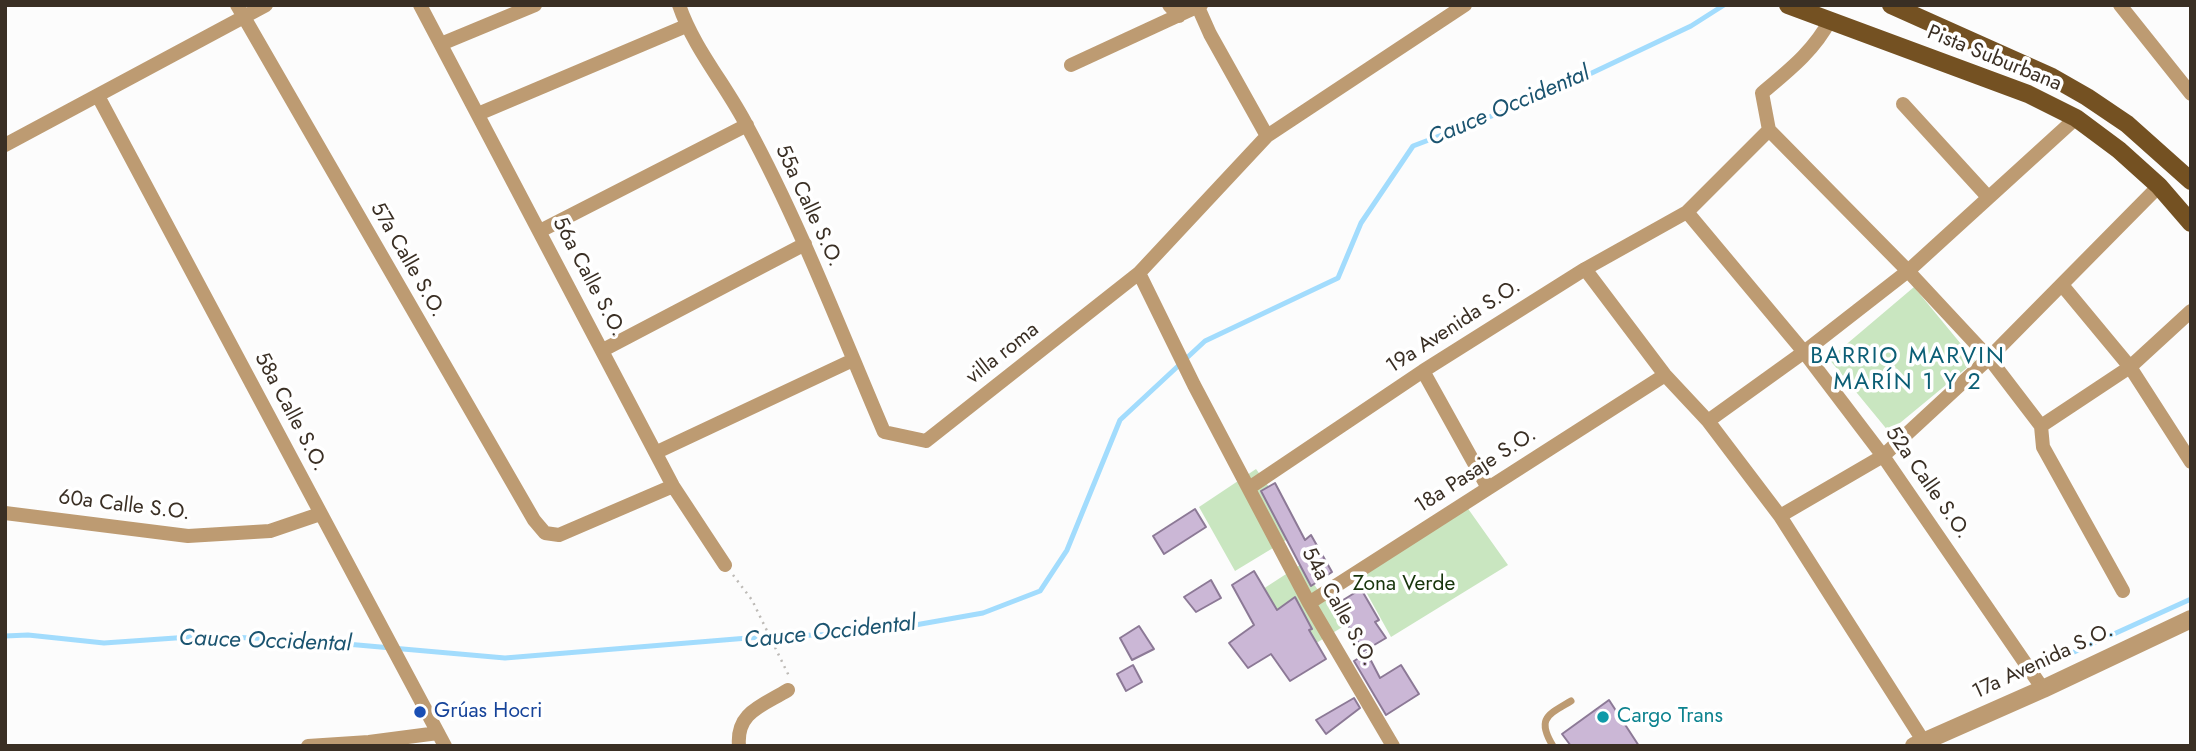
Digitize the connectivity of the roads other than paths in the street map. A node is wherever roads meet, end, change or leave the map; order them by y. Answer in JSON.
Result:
{"nodes":[{"id":1,"x":266,"y":5,"type":"edge"},
{"id":2,"x":420,"y":5,"type":"edge"},
{"id":3,"x":536,"y":5,"type":"edge"},
{"id":4,"x":680,"y":5,"type":"edge"},
{"id":5,"x":1465,"y":5,"type":"edge"},
{"id":6,"x":1788,"y":5,"type":"edge"},
{"id":7,"x":1891,"y":5,"type":"edge"},
{"id":8,"x":2120,"y":5,"type":"edge"},
{"id":9,"x":1200,"y":6,"type":"edge"},
{"id":10,"x":1174,"y":10,"type":"edge"},
{"id":11,"x":240,"y":11,"type":"edge"},
{"id":12,"x":1829,"y":20,"type":"junction"},
{"id":13,"x":687,"y":26,"type":"junction"},
{"id":14,"x":441,"y":44,"type":"junction"},
{"id":15,"x":1071,"y":65,"type":"dead end"},
{"id":16,"x":2191,"y":94,"type":"edge"},
{"id":17,"x":99,"y":96,"type":"junction"},
{"id":18,"x":1903,"y":104,"type":"dead end"},
{"id":19,"x":478,"y":114,"type":"junction"},
{"id":20,"x":2076,"y":118,"type":"junction"},
{"id":21,"x":747,"y":125,"type":"junction"},
{"id":22,"x":1769,"y":130,"type":"junction"},
{"id":23,"x":1267,"y":136,"type":"junction"},
{"id":24,"x":5,"y":145,"type":"edge"},
{"id":25,"x":2191,"y":181,"type":"edge"},
{"id":26,"x":2159,"y":187,"type":"junction"},
{"id":27,"x":1988,"y":197,"type":"junction"},
{"id":28,"x":1687,"y":212,"type":"junction"},
{"id":29,"x":2191,"y":223,"type":"edge"},
{"id":30,"x":540,"y":232,"type":"junction"},
{"id":31,"x":805,"y":244,"type":"junction"},
{"id":32,"x":1585,"y":269,"type":"junction"},
{"id":33,"x":1908,"y":271,"type":"junction"},
{"id":34,"x":1139,"y":272,"type":"junction"},
{"id":35,"x":2062,"y":285,"type":"junction"},
{"id":36,"x":2191,"y":311,"type":"edge"},
{"id":37,"x":603,"y":350,"type":"junction"},
{"id":38,"x":1804,"y":352,"type":"junction"},
{"id":39,"x":1989,"y":358,"type":"junction"},
{"id":40,"x":853,"y":360,"type":"junction"},
{"id":41,"x":2130,"y":367,"type":"junction"},
{"id":42,"x":1423,"y":371,"type":"junction"},
{"id":43,"x":1665,"y":375,"type":"junction"},
{"id":44,"x":1708,"y":421,"type":"junction"},
{"id":45,"x":2041,"y":426,"type":"junction"},
{"id":46,"x":884,"y":432,"type":"joint"},
{"id":47,"x":657,"y":452,"type":"junction"},
{"id":48,"x":1883,"y":456,"type":"junction"},
{"id":49,"x":2191,"y":462,"type":"edge"},
{"id":50,"x":673,"y":486,"type":"junction"},
{"id":51,"x":1249,"y":488,"type":"junction"},
{"id":52,"x":1488,"y":488,"type":"junction"},
{"id":53,"x":5,"y":513,"type":"edge"},
{"id":54,"x":320,"y":514,"type":"junction"},
{"id":55,"x":1780,"y":516,"type":"junction"},
{"id":56,"x":725,"y":565,"type":"road end"},
{"id":57,"x":2123,"y":591,"type":"dead end"},
{"id":58,"x":1309,"y":603,"type":"junction"},
{"id":59,"x":2191,"y":619,"type":"edge"},
{"id":60,"x":788,"y":683,"type":"road end"},
{"id":61,"x":2043,"y":689,"type":"junction"},
{"id":62,"x":1572,"y":701,"type":"dead end"},
{"id":63,"x":441,"y":739,"type":"edge"},
{"id":64,"x":1919,"y":744,"type":"edge"},
{"id":65,"x":308,"y":746,"type":"edge"},
{"id":66,"x":739,"y":746,"type":"edge"},
{"id":67,"x":1392,"y":746,"type":"edge"},
{"id":68,"x":1553,"y":746,"type":"edge"}],
"edges":[{"from":1,"to":11,"type":"street"},
{"from":2,"to":14,"type":"street","name":"56a Calle S.O."},
{"from":3,"to":14,"type":"street"},
{"from":4,"to":13,"type":"street","name":"55a Calle S.O."},
{"from":5,"to":23,"type":"street","name":"villa roma"},
{"from":6,"to":12,"type":"main road","name":"Pista Suburbana"},
{"from":7,"to":25,"type":"main road","name":"Pista Suburbana"},
{"from":8,"to":16,"type":"street"},
{"from":9,"to":10,"type":"street"},
{"from":9,"to":23,"type":"street"},
{"from":10,"to":15,"type":"street"},
{"from":11,"to":17,"type":"street"},
{"from":11,"to":50,"type":"street","name":"57a Calle S.O."},
{"from":12,"to":20,"type":"main road","name":"Pista Suburbana"},
{"from":12,"to":22,"type":"street"},
{"from":13,"to":19,"type":"street"},
{"from":13,"to":21,"type":"street","name":"55a Calle S.O."},
{"from":14,"to":19,"type":"street","name":"56a Calle S.O."},
{"from":17,"to":24,"type":"street"},
{"from":17,"to":54,"type":"street","name":"58a Calle S.O."},
{"from":18,"to":27,"type":"street"},
{"from":19,"to":30,"type":"street","name":"56a Calle S.O."},
{"from":20,"to":26,"type":"main road","name":"Pista Suburbana"},
{"from":20,"to":27,"type":"street"},
{"from":21,"to":30,"type":"street"},
{"from":21,"to":31,"type":"street","name":"55a Calle S.O."},
{"from":22,"to":28,"type":"street","name":"19a Avenida S.O."},
{"from":22,"to":33,"type":"street"},
{"from":23,"to":34,"type":"street","name":"villa roma"},
{"from":26,"to":29,"type":"main road","name":"Pista Suburbana"},
{"from":26,"to":35,"type":"street"},
{"from":27,"to":33,"type":"street"},
{"from":28,"to":32,"type":"street","name":"19a Avenida S.O."},
{"from":28,"to":38,"type":"street","name":"52a Calle S.O."},
{"from":30,"to":37,"type":"street","name":"56a Calle S.O."},
{"from":31,"to":37,"type":"street"},
{"from":31,"to":40,"type":"street","name":"55a Calle S.O."},
{"from":32,"to":42,"type":"street","name":"19a Avenida S.O."},
{"from":32,"to":43,"type":"street"},
{"from":33,"to":38,"type":"street"},
{"from":33,"to":39,"type":"street"},
{"from":34,"to":46,"type":"street","name":"villa roma"},
{"from":34,"to":51,"type":"street"},
{"from":35,"to":39,"type":"street"},
{"from":35,"to":41,"type":"street"},
{"from":36,"to":41,"type":"street"},
{"from":37,"to":47,"type":"street","name":"56a Calle S.O."},
{"from":38,"to":44,"type":"street"},
{"from":38,"to":48,"type":"street","name":"52a Calle S.O."},
{"from":39,"to":45,"type":"street"},
{"from":39,"to":48,"type":"street"},
{"from":40,"to":46,"type":"street","name":"55a Calle S.O."},
{"from":40,"to":47,"type":"street"},
{"from":41,"to":45,"type":"street"},
{"from":41,"to":49,"type":"street"},
{"from":42,"to":51,"type":"street","name":"19a Avenida S.O."},
{"from":42,"to":52,"type":"street"},
{"from":43,"to":44,"type":"street"},
{"from":43,"to":52,"type":"street","name":"18a Pasaje S.O."},
{"from":44,"to":55,"type":"street"},
{"from":45,"to":57,"type":"street"},
{"from":47,"to":50,"type":"street","name":"56a Calle S.O."},
{"from":48,"to":55,"type":"street"},
{"from":48,"to":61,"type":"street","name":"52a Calle S.O."},
{"from":50,"to":56,"type":"street","name":"56a Calle S.O."},
{"from":51,"to":58,"type":"street","name":"54a Calle S.O."},
{"from":52,"to":58,"type":"street","name":"18a Pasaje S.O."},
{"from":53,"to":54,"type":"street","name":"60a Calle S.O."},
{"from":54,"to":63,"type":"street","name":"58a Calle S.O."},
{"from":55,"to":64,"type":"street"},
{"from":58,"to":67,"type":"street","name":"54a Calle S.O."},
{"from":59,"to":61,"type":"street","name":"17a Avenida S.O."},
{"from":60,"to":66,"type":"street"},
{"from":61,"to":64,"type":"street","name":"17a Avenida S.O."},
{"from":62,"to":68,"type":"lane"},
{"from":63,"to":65,"type":"street"}]}
